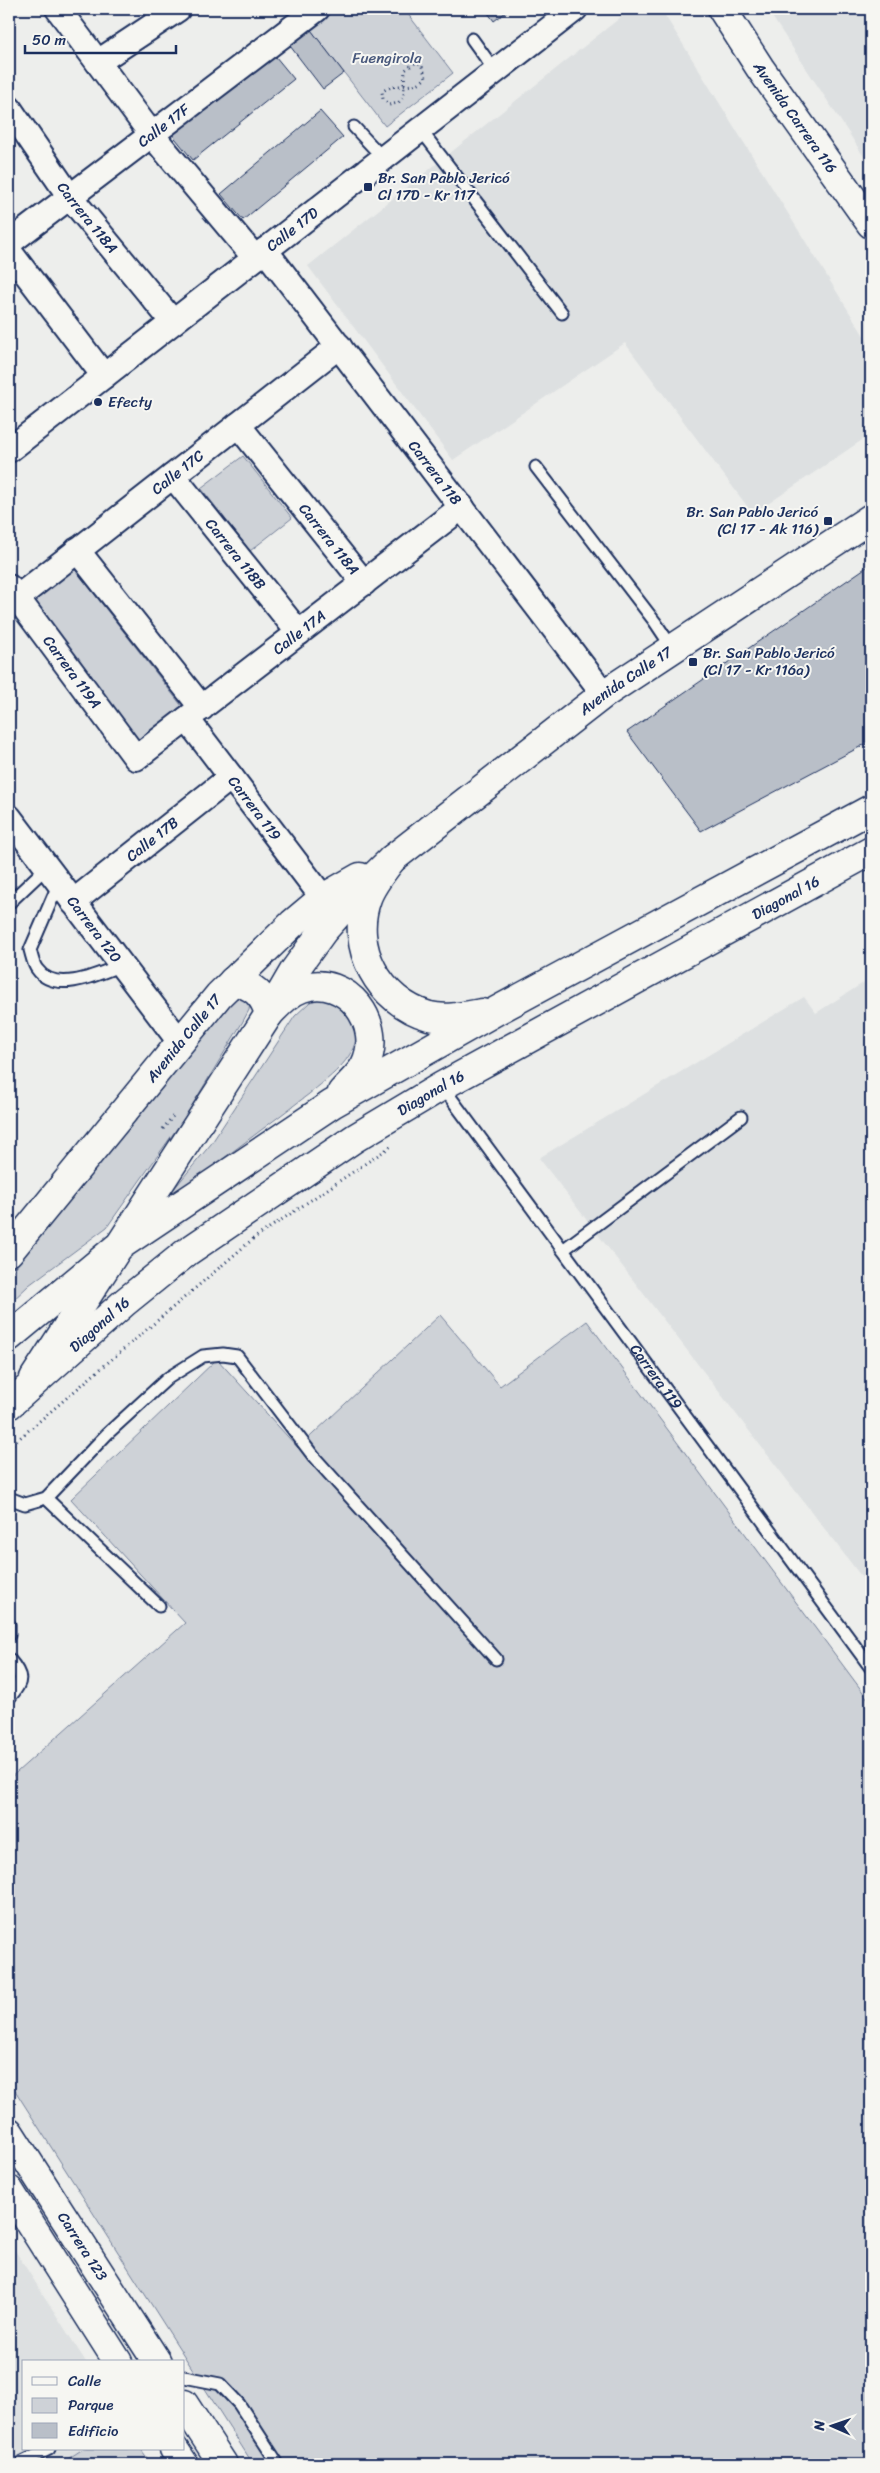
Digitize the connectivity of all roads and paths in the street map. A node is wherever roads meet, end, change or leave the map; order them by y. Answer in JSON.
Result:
{"nodes":[{"id":1,"x":58,"y":9,"type":"edge"},
{"id":2,"x":178,"y":9,"type":"edge"},
{"id":3,"x":317,"y":9,"type":"edge"},
{"id":4,"x":575,"y":9,"type":"edge"},
{"id":5,"x":722,"y":9,"type":"edge"},
{"id":6,"x":472,"y":39,"type":"dead end"},
{"id":7,"x":98,"y":62,"type":"junction"},
{"id":8,"x":495,"y":71,"type":"junction"},
{"id":9,"x":404,"y":84,"type":"junction"},
{"id":10,"x":9,"y":108,"type":"edge"},
{"id":11,"x":354,"y":127,"type":"dead end"},
{"id":12,"x":420,"y":129,"type":"junction"},
{"id":13,"x":152,"y":135,"type":"junction"},
{"id":14,"x":383,"y":158,"type":"junction"},
{"id":15,"x":70,"y":197,"type":"junction"},
{"id":16,"x":871,"y":223,"type":"edge"},
{"id":17,"x":9,"y":243,"type":"edge"},
{"id":18,"x":9,"y":251,"type":"edge"},
{"id":19,"x":260,"y":254,"type":"junction"},
{"id":20,"x":562,"y":313,"type":"dead end"},
{"id":21,"x":173,"y":322,"type":"junction"},
{"id":22,"x":339,"y":346,"type":"junction"},
{"id":23,"x":104,"y":376,"type":"junction"},
{"id":24,"x":238,"y":425,"type":"junction"},
{"id":25,"x":9,"y":450,"type":"edge"},
{"id":26,"x":536,"y":467,"type":"dead end"},
{"id":27,"x":173,"y":476,"type":"junction"},
{"id":28,"x":462,"y":507,"type":"junction"},
{"id":29,"x":871,"y":518,"type":"edge"},
{"id":30,"x":77,"y":550,"type":"junction"},
{"id":31,"x":364,"y":583,"type":"junction"},
{"id":32,"x":13,"y":592,"type":"edge"},
{"id":33,"x":299,"y":632,"type":"junction"},
{"id":34,"x":673,"y":649,"type":"junction"},
{"id":35,"x":604,"y":694,"type":"junction"},
{"id":36,"x":194,"y":713,"type":"junction"},
{"id":37,"x":136,"y":758,"type":"joint"},
{"id":38,"x":231,"y":777,"type":"junction"},
{"id":39,"x":871,"y":808,"type":"edge"},
{"id":40,"x":9,"y":817,"type":"edge"},
{"id":41,"x":871,"y":852,"type":"edge"},
{"id":42,"x":392,"y":860,"type":"junction"},
{"id":43,"x":59,"y":884,"type":"junction"},
{"id":44,"x":323,"y":898,"type":"junction"},
{"id":45,"x":9,"y":903,"type":"edge"},
{"id":46,"x":122,"y":966,"type":"junction"},
{"id":47,"x":232,"y":981,"type":"junction"},
{"id":48,"x":496,"y":1011,"type":"junction"},
{"id":49,"x":269,"y":1014,"type":"junction"},
{"id":50,"x":180,"y":1042,"type":"junction"},
{"id":51,"x":442,"y":1086,"type":"junction"},
{"id":52,"x":332,"y":1104,"type":"junction"},
{"id":53,"x":741,"y":1117,"type":"dead end"},
{"id":54,"x":398,"y":1142,"type":"dead end"},
{"id":55,"x":115,"y":1249,"type":"junction"},
{"id":56,"x":563,"y":1250,"type":"junction"},
{"id":57,"x":9,"y":1252,"type":"edge"},
{"id":58,"x":9,"y":1337,"type":"edge"},
{"id":59,"x":18,"y":1396,"type":"edge"},
{"id":60,"x":9,"y":1448,"type":"edge"},
{"id":61,"x":9,"y":1498,"type":"edge"},
{"id":62,"x":46,"y":1498,"type":"junction"},
{"id":63,"x":159,"y":1606,"type":"dead end"},
{"id":64,"x":9,"y":1624,"type":"edge"},
{"id":65,"x":9,"y":1635,"type":"edge"},
{"id":66,"x":9,"y":1658,"type":"edge"},
{"id":67,"x":496,"y":1659,"type":"dead end"},
{"id":68,"x":871,"y":1668,"type":"edge"},
{"id":69,"x":9,"y":1698,"type":"edge"},
{"id":70,"x":9,"y":2132,"type":"edge"},
{"id":71,"x":9,"y":2190,"type":"edge"},
{"id":72,"x":117,"y":2360,"type":"edge"},
{"id":73,"x":156,"y":2360,"type":"edge"},
{"id":74,"x":185,"y":2377,"type":"edge"},
{"id":75,"x":185,"y":2406,"type":"edge"},
{"id":76,"x":47,"y":2450,"type":"edge"},
{"id":77,"x":175,"y":2450,"type":"edge"},
{"id":78,"x":19,"y":2464,"type":"edge"},
{"id":79,"x":184,"y":2464,"type":"edge"},
{"id":80,"x":222,"y":2464,"type":"edge"},
{"id":81,"x":278,"y":2464,"type":"edge"}],
"edges":[{"from":1,"to":7,"type":"street","name":"Carrera 118"},
{"from":2,"to":7,"type":"street"},
{"from":3,"to":13,"type":"street","name":"Calle 17F"},
{"from":4,"to":8,"type":"street","name":"Calle 17D"},
{"from":5,"to":16,"type":"main road","name":"Avenida Carrera 116"},
{"from":6,"to":8,"type":"lane"},
{"from":7,"to":13,"type":"street","name":"Carrera 118"},
{"from":8,"to":12,"type":"street","name":"Calle 17D"},
{"from":9,"to":9,"type":"path"},
{"from":9,"to":9,"type":"path"},
{"from":10,"to":15,"type":"street","name":"Carrera 118A"},
{"from":11,"to":14,"type":"lane"},
{"from":12,"to":14,"type":"street","name":"Calle 17D"},
{"from":12,"to":20,"type":"lane"},
{"from":13,"to":15,"type":"street","name":"Calle 17F"},
{"from":13,"to":19,"type":"street","name":"Carrera 118"},
{"from":14,"to":19,"type":"street","name":"Calle 17D"},
{"from":15,"to":17,"type":"street","name":"Calle 17F"},
{"from":15,"to":21,"type":"street","name":"Carrera 118A"},
{"from":18,"to":23,"type":"street"},
{"from":19,"to":21,"type":"street","name":"Calle 17D"},
{"from":19,"to":22,"type":"street","name":"Carrera 118"},
{"from":21,"to":23,"type":"street","name":"Calle 17D"},
{"from":22,"to":24,"type":"street","name":"Calle 17C"},
{"from":22,"to":28,"type":"street","name":"Carrera 118"},
{"from":23,"to":25,"type":"street","name":"Calle 17D"},
{"from":24,"to":27,"type":"street","name":"Calle 17C"},
{"from":24,"to":31,"type":"street","name":"Carrera 118A"},
{"from":26,"to":34,"type":"lane"},
{"from":27,"to":30,"type":"street","name":"Calle 17C"},
{"from":27,"to":33,"type":"street","name":"Carrera 118B"},
{"from":28,"to":31,"type":"street","name":"Calle 17A"},
{"from":28,"to":35,"type":"street","name":"Carrera 118"},
{"from":29,"to":34,"type":"main road","name":"Avenida Calle 17"},
{"from":30,"to":32,"type":"street","name":"Calle 17C"},
{"from":30,"to":36,"type":"street","name":"Carrera 119"},
{"from":31,"to":33,"type":"street","name":"Calle 17A"},
{"from":32,"to":37,"type":"street","name":"Carrera 119A"},
{"from":33,"to":36,"type":"street","name":"Calle 17A"},
{"from":34,"to":35,"type":"main road","name":"Avenida Calle 17"},
{"from":35,"to":42,"type":"main road","name":"Avenida Calle 17"},
{"from":36,"to":37,"type":"street","name":"Calle 17A"},
{"from":36,"to":38,"type":"street","name":"Carrera 119"},
{"from":38,"to":43,"type":"street","name":"Calle 17B"},
{"from":38,"to":44,"type":"street","name":"Carrera 119"},
{"from":39,"to":48,"type":"main road"},
{"from":40,"to":43,"type":"street","name":"Carrera 120"},
{"from":41,"to":51,"type":"main road","name":"Diagonal 16"},
{"from":42,"to":44,"type":"main road","name":"Avenida Calle 17"},
{"from":42,"to":48,"type":"main road"},
{"from":42,"to":49,"type":"main road","name":"Avenida Calle 17"},
{"from":43,"to":45,"type":"lane"},
{"from":43,"to":46,"type":"street","name":"Carrera 120"},
{"from":43,"to":46,"type":"lane"},
{"from":44,"to":47,"type":"main road","name":"Avenida Calle 17"},
{"from":46,"to":50,"type":"street","name":"Carrera 120"},
{"from":47,"to":49,"type":"main road"},
{"from":47,"to":50,"type":"main road","name":"Avenida Calle 17"},
{"from":48,"to":52,"type":"main road"},
{"from":49,"to":52,"type":"main road"},
{"from":49,"to":55,"type":"main road","name":"Avenida Calle 17"},
{"from":50,"to":57,"type":"main road","name":"Avenida Calle 17"},
{"from":51,"to":56,"type":"lane","name":"Carrera 119"},
{"from":51,"to":59,"type":"main road","name":"Diagonal 16"},
{"from":52,"to":55,"type":"main road"},
{"from":53,"to":56,"type":"lane"},
{"from":54,"to":60,"type":"path"},
{"from":55,"to":58,"type":"main road","name":"Avenida Calle 17"},
{"from":55,"to":59,"type":"main road","name":"Avenida Calle 17"},
{"from":56,"to":68,"type":"lane","name":"Carrera 119"},
{"from":61,"to":62,"type":"lane"},
{"from":62,"to":63,"type":"lane"},
{"from":62,"to":67,"type":"lane"},
{"from":64,"to":65,"type":"lane"},
{"from":66,"to":69,"type":"lane"},
{"from":70,"to":73,"type":"main road","name":"Carrera 123"},
{"from":71,"to":72,"type":"main road"},
{"from":74,"to":81,"type":"lane"},
{"from":75,"to":80,"type":"main road"},
{"from":76,"to":78,"type":"lane"},
{"from":77,"to":79,"type":"main road"}]}
